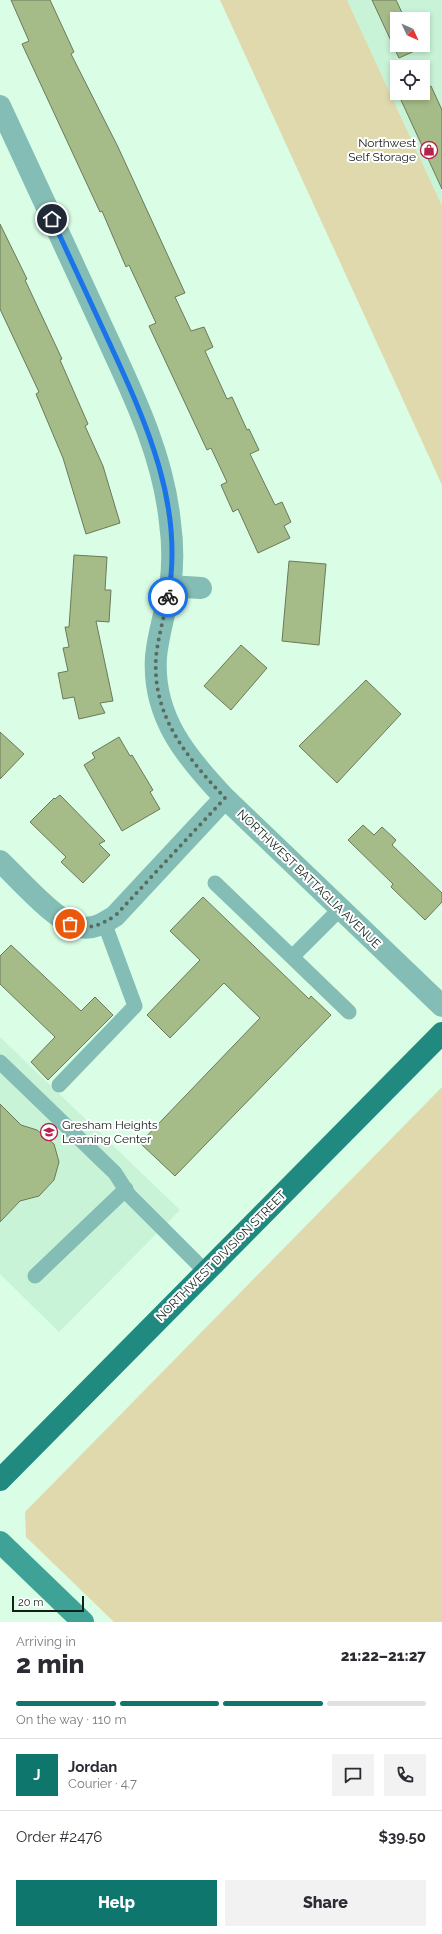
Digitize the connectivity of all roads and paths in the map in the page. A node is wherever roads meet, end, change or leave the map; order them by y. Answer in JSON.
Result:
{"nodes":[{"id":1,"x":0,"y":106,"type":"edge"},
{"id":2,"x":170,"y":586,"type":"junction"},
{"id":3,"x":201,"y":588,"type":"dead end"},
{"id":4,"x":225,"y":798,"type":"junction"},
{"id":5,"x":0,"y":861,"type":"edge"},
{"id":6,"x":215,"y":883,"type":"dead end"},
{"id":7,"x":341,"y":908,"type":"junction"},
{"id":8,"x":104,"y":922,"type":"junction"},
{"id":9,"x":292,"y":957,"type":"junction"},
{"id":10,"x":442,"y":1006,"type":"edge"},
{"id":11,"x":349,"y":1012,"type":"dead end"},
{"id":12,"x":442,"y":1032,"type":"edge"},
{"id":13,"x":0,"y":1062,"type":"edge"},
{"id":14,"x":59,"y":1085,"type":"dead end"},
{"id":15,"x":126,"y":1189,"type":"junction"},
{"id":16,"x":206,"y":1272,"type":"junction"},
{"id":17,"x":35,"y":1276,"type":"dead end"},
{"id":18,"x":0,"y":1480,"type":"edge"},
{"id":19,"x":0,"y":1542,"type":"edge"},
{"id":20,"x":83,"y":1622,"type":"edge"}],
"edges":[{"from":1,"to":2,"type":"street","name":"NORTHWEST BATTAGLIA AVENUE"},
{"from":2,"to":3,"type":"street"},
{"from":2,"to":4,"type":"street","name":"NORTHWEST BATTAGLIA AVENUE"},
{"from":4,"to":7,"type":"street","name":"NORTHWEST BATTAGLIA AVENUE"},
{"from":4,"to":8,"type":"street"},
{"from":5,"to":8,"type":"street"},
{"from":6,"to":9,"type":"lane"},
{"from":7,"to":9,"type":"lane"},
{"from":7,"to":10,"type":"street","name":"NORTHWEST BATTAGLIA AVENUE"},
{"from":8,"to":14,"type":"lane"},
{"from":9,"to":11,"type":"lane"},
{"from":12,"to":16,"type":"main road","name":"NORTHWEST DIVISION STREET"},
{"from":13,"to":15,"type":"lane"},
{"from":15,"to":16,"type":"lane"},
{"from":15,"to":17,"type":"lane"},
{"from":16,"to":18,"type":"main road","name":"NORTHWEST DIVISION STREET"},
{"from":19,"to":20,"type":"main road"}]}
